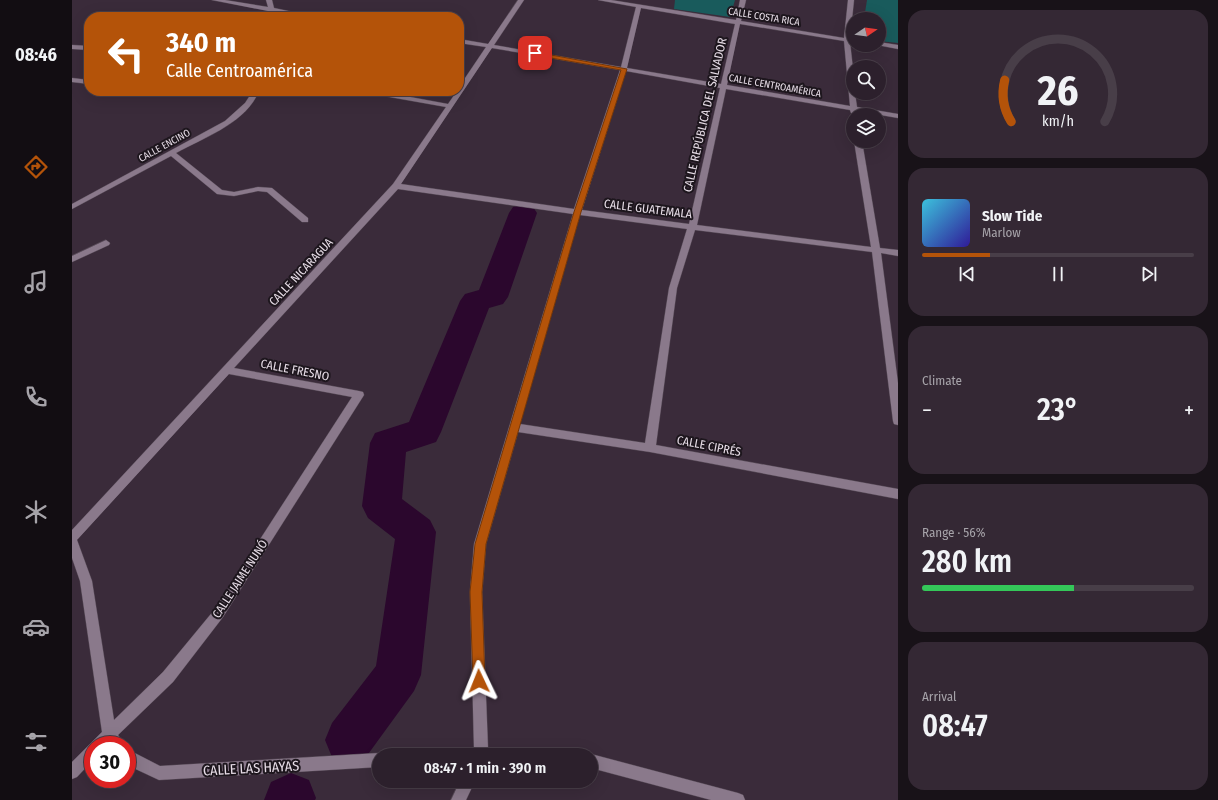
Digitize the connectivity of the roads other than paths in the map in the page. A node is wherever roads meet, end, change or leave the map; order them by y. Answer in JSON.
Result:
{"nodes":[{"id":1,"x":215,"y":0,"type":"edge"},
{"id":2,"x":268,"y":0,"type":"edge"},
{"id":3,"x":521,"y":0,"type":"edge"},
{"id":4,"x":601,"y":0,"type":"edge"},
{"id":5,"x":743,"y":0,"type":"edge"},
{"id":6,"x":851,"y":0,"type":"edge"},
{"id":7,"x":639,"y":6,"type":"junction"},
{"id":8,"x":271,"y":10,"type":"junction"},
{"id":9,"x":283,"y":12,"type":"edge"},
{"id":10,"x":851,"y":12,"type":"edge"},
{"id":11,"x":739,"y":22,"type":"junction"},
{"id":12,"x":846,"y":39,"type":"edge"},
{"id":13,"x":464,"y":41,"type":"edge"},
{"id":14,"x":886,"y":45,"type":"edge"},
{"id":15,"x":490,"y":46,"type":"junction"},
{"id":16,"x":72,"y":47,"type":"edge"},
{"id":17,"x":898,"y":47,"type":"edge"},
{"id":18,"x":84,"y":48,"type":"edge"},
{"id":19,"x":851,"y":52,"type":"edge"},
{"id":20,"x":624,"y":69,"type":"junction"},
{"id":21,"x":72,"y":80,"type":"edge"},
{"id":22,"x":84,"y":81,"type":"edge"},
{"id":23,"x":464,"y":85,"type":"edge"},
{"id":24,"x":725,"y":86,"type":"junction"},
{"id":25,"x":254,"y":96,"type":"edge"},
{"id":26,"x":395,"y":96,"type":"edge"},
{"id":27,"x":457,"y":96,"type":"edge"},
{"id":28,"x":450,"y":106,"type":"junction"},
{"id":29,"x":854,"y":108,"type":"edge"},
{"id":30,"x":846,"y":110,"type":"edge"},
{"id":31,"x":886,"y":115,"type":"edge"},
{"id":32,"x":898,"y":116,"type":"edge"},
{"id":33,"x":859,"y":148,"type":"edge"},
{"id":34,"x":171,"y":152,"type":"junction"},
{"id":35,"x":396,"y":186,"type":"junction"},
{"id":36,"x":72,"y":207,"type":"edge"},
{"id":37,"x":577,"y":212,"type":"junction"},
{"id":38,"x":305,"y":220,"type":"dead end"},
{"id":39,"x":692,"y":227,"type":"junction"},
{"id":40,"x":106,"y":243,"type":"dead end"},
{"id":41,"x":876,"y":250,"type":"junction"},
{"id":42,"x":898,"y":253,"type":"edge"},
{"id":43,"x":72,"y":259,"type":"edge"},
{"id":44,"x":227,"y":370,"type":"junction"},
{"id":45,"x":359,"y":395,"type":"joint"},
{"id":46,"x":898,"y":421,"type":"edge"},
{"id":47,"x":514,"y":427,"type":"junction"},
{"id":48,"x":650,"y":448,"type":"junction"},
{"id":49,"x":898,"y":494,"type":"edge"},
{"id":50,"x":72,"y":538,"type":"edge"},
{"id":51,"x":72,"y":542,"type":"edge"},
{"id":52,"x":109,"y":734,"type":"joint"},
{"id":53,"x":482,"y":748,"type":"edge"},
{"id":54,"x":84,"y":759,"type":"edge"},
{"id":55,"x":372,"y":760,"type":"edge"},
{"id":56,"x":136,"y":762,"type":"edge"},
{"id":57,"x":598,"y":763,"type":"edge"},
{"id":58,"x":72,"y":772,"type":"edge"},
{"id":59,"x":464,"y":788,"type":"edge"},
{"id":60,"x":458,"y":800,"type":"edge"},
{"id":61,"x":738,"y":800,"type":"edge"}],
"edges":[{"from":1,"to":8,"type":"street"},
{"from":2,"to":8,"type":"street"},
{"from":3,"to":15,"type":"street","name":"CALLE NICARAGUA"},
{"from":4,"to":7,"type":"street","name":"CALLE COSTA RICA"},
{"from":5,"to":11,"type":"street","name":"CALLE REPÚBLICA DEL SALVADOR"},
{"from":6,"to":10,"type":"street"},
{"from":7,"to":11,"type":"street","name":"CALLE COSTA RICA"},
{"from":7,"to":20,"type":"street"},
{"from":8,"to":9,"type":"street"},
{"from":11,"to":12,"type":"street","name":"CALLE COSTA RICA"},
{"from":11,"to":24,"type":"street","name":"CALLE REPÚBLICA DEL SALVADOR"},
{"from":13,"to":15,"type":"street","name":"CALLE CENTROAMÉRICA"},
{"from":14,"to":17,"type":"street"},
{"from":15,"to":20,"type":"street","name":"CALLE CENTROAMÉRICA"},
{"from":15,"to":23,"type":"street","name":"CALLE NICARAGUA"},
{"from":16,"to":18,"type":"street"},
{"from":19,"to":29,"type":"street"},
{"from":20,"to":24,"type":"street","name":"CALLE CENTROAMÉRICA"},
{"from":20,"to":37,"type":"street"},
{"from":21,"to":22,"type":"street"},
{"from":24,"to":30,"type":"street","name":"CALLE CENTROAMÉRICA"},
{"from":24,"to":39,"type":"street","name":"CALLE REPÚBLICA DEL SALVADOR"},
{"from":25,"to":34,"type":"street","name":"CALLE ENCINO"},
{"from":26,"to":28,"type":"street"},
{"from":27,"to":28,"type":"street","name":"CALLE NICARAGUA"},
{"from":28,"to":35,"type":"street","name":"CALLE NICARAGUA"},
{"from":31,"to":32,"type":"street","name":"CALLE CENTROAMÉRICA"},
{"from":33,"to":41,"type":"street"},
{"from":34,"to":36,"type":"street","name":"CALLE ENCINO"},
{"from":34,"to":38,"type":"street"},
{"from":35,"to":37,"type":"street","name":"CALLE GUATEMALA"},
{"from":35,"to":44,"type":"street","name":"CALLE NICARAGUA"},
{"from":37,"to":39,"type":"street","name":"CALLE GUATEMALA"},
{"from":37,"to":47,"type":"street"},
{"from":39,"to":41,"type":"street","name":"CALLE GUATEMALA"},
{"from":39,"to":48,"type":"street","name":"CALLE REPÚBLICA DEL SALVADOR"},
{"from":40,"to":43,"type":"street"},
{"from":41,"to":42,"type":"street","name":"CALLE GUATEMALA"},
{"from":41,"to":46,"type":"street"},
{"from":44,"to":45,"type":"street","name":"CALLE FRESNO"},
{"from":44,"to":50,"type":"street","name":"CALLE NICARAGUA"},
{"from":45,"to":52,"type":"street","name":"CALLE JAIME NUNÓ"},
{"from":47,"to":48,"type":"street","name":"CALLE CIPRÉS"},
{"from":47,"to":53,"type":"street"},
{"from":48,"to":49,"type":"street","name":"CALLE CIPRÉS"},
{"from":51,"to":52,"type":"street"},
{"from":54,"to":58,"type":"street"},
{"from":55,"to":56,"type":"street","name":"CALLE LAS HAYAS"},
{"from":57,"to":61,"type":"street"},
{"from":59,"to":60,"type":"street"}]}
